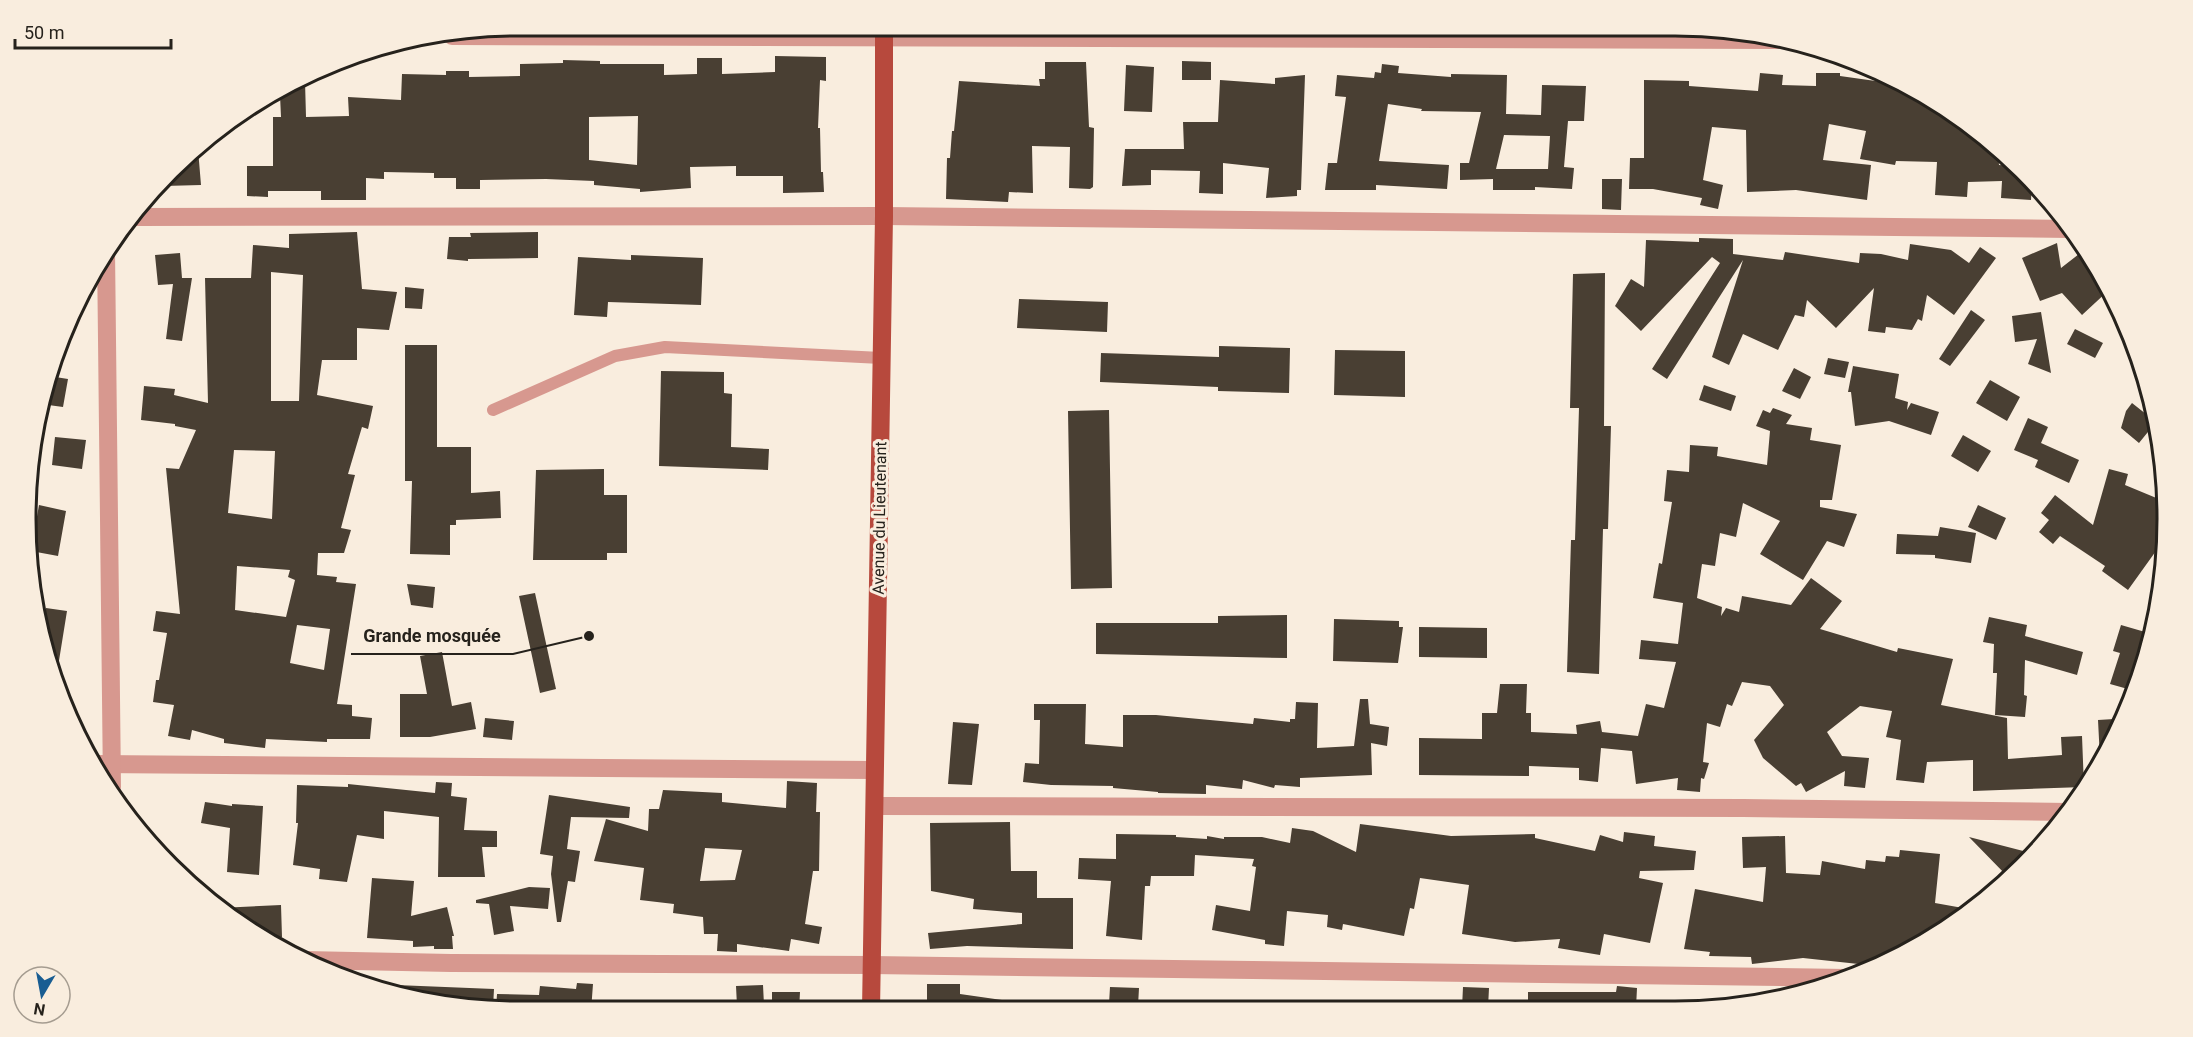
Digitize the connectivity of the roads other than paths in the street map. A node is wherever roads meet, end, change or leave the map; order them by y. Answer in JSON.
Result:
{"nodes":[{"id":1,"x":884,"y":36,"type":"edge"},
{"id":2,"x":884,"y":216,"type":"junction"},
{"id":3,"x":142,"y":217,"type":"edge"},
{"id":4,"x":2060,"y":229,"type":"edge"},
{"id":5,"x":106,"y":269,"type":"edge"},
{"id":6,"x":881,"y":358,"type":"junction"},
{"id":7,"x":493,"y":410,"type":"dead end"},
{"id":8,"x":105,"y":764,"type":"edge"},
{"id":9,"x":874,"y":770,"type":"junction"},
{"id":10,"x":875,"y":806,"type":"junction"},
{"id":11,"x":2057,"y":812,"type":"edge"},
{"id":12,"x":326,"y":960,"type":"edge"},
{"id":13,"x":871,"y":965,"type":"junction"},
{"id":14,"x":1822,"y":978,"type":"edge"},
{"id":15,"x":871,"y":1001,"type":"edge"}],
"edges":[{"from":1,"to":2,"type":"main road","name":"Avenue du Lieutenant"},
{"from":2,"to":3,"type":"street"},
{"from":2,"to":4,"type":"street"},
{"from":2,"to":6,"type":"main road","name":"Avenue du Lieutenant"},
{"from":5,"to":8,"type":"street"},
{"from":6,"to":7,"type":"lane"},
{"from":6,"to":9,"type":"main road","name":"Avenue du Lieutenant"},
{"from":8,"to":9,"type":"street"},
{"from":9,"to":10,"type":"main road","name":"Avenue du Lieutenant"},
{"from":10,"to":11,"type":"street"},
{"from":10,"to":13,"type":"main road","name":"Avenue du Lieutenant"},
{"from":12,"to":13,"type":"street"},
{"from":13,"to":14,"type":"street"},
{"from":13,"to":15,"type":"main road","name":"Avenue du Lieutenant"}]}
